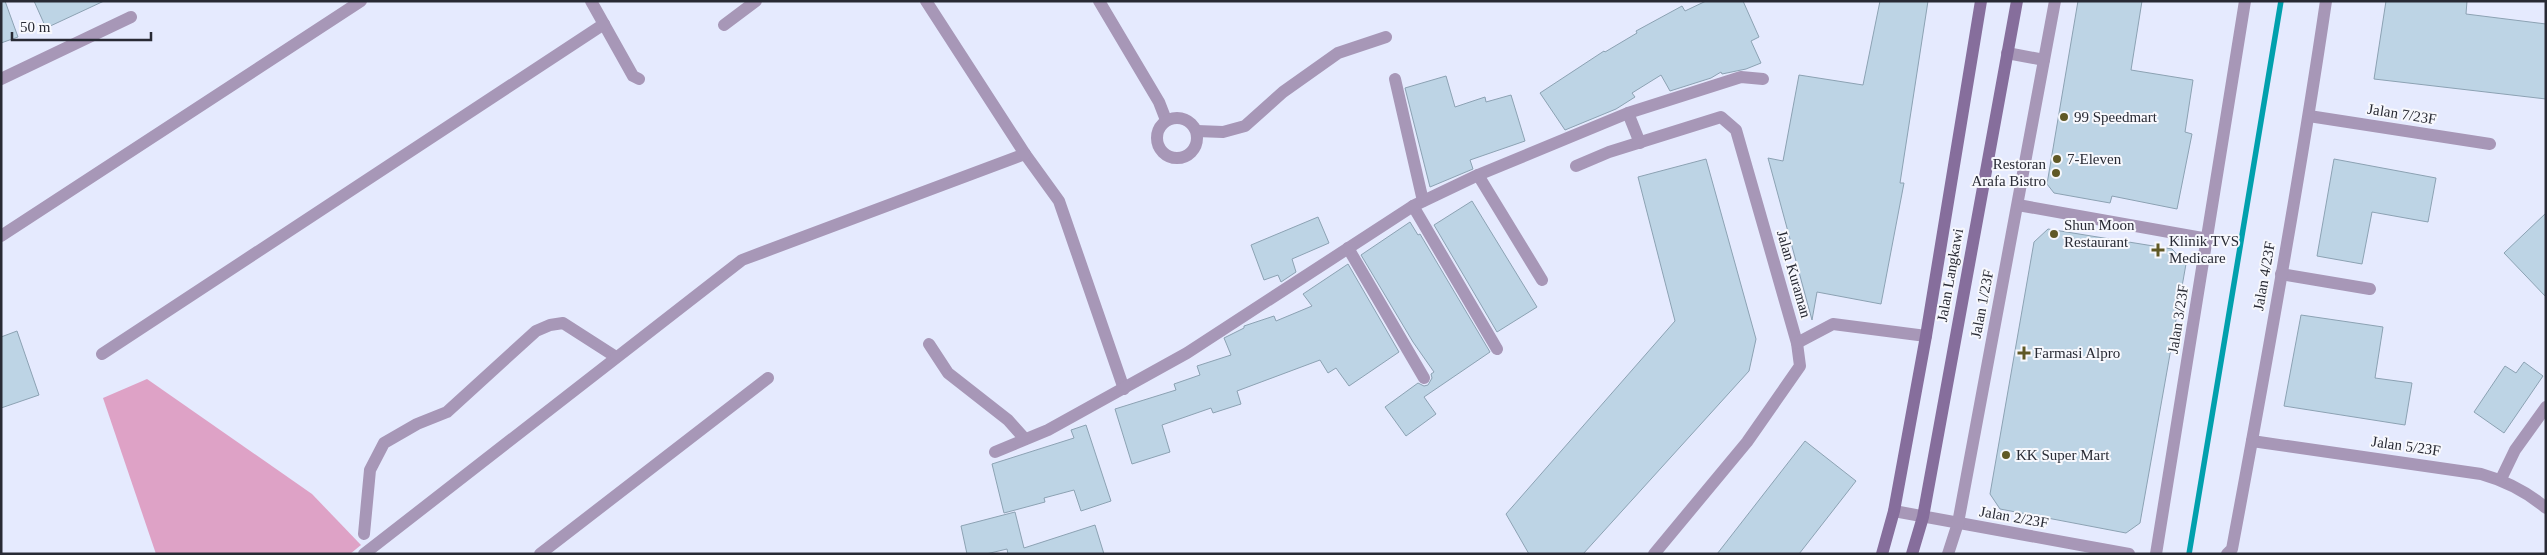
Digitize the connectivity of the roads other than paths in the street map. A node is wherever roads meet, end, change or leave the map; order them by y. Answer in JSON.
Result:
{"nodes":[{"id":1,"x":361,"y":1,"type":"edge"},
{"id":2,"x":591,"y":1,"type":"edge"},
{"id":3,"x":756,"y":1,"type":"edge"},
{"id":4,"x":926,"y":1,"type":"edge"},
{"id":5,"x":1099,"y":1,"type":"edge"},
{"id":6,"x":1981,"y":1,"type":"edge"},
{"id":7,"x":2017,"y":1,"type":"edge"},
{"id":8,"x":2054,"y":1,"type":"edge"},
{"id":9,"x":2245,"y":1,"type":"edge"},
{"id":10,"x":2326,"y":1,"type":"edge"},
{"id":11,"x":131,"y":17,"type":"dead end"},
{"id":12,"x":604,"y":24,"type":"junction"},
{"id":13,"x":724,"y":25,"type":"dead end"},
{"id":14,"x":1386,"y":37,"type":"dead end"},
{"id":15,"x":2007,"y":53,"type":"junction"},
{"id":16,"x":2044,"y":60,"type":"junction"},
{"id":17,"x":1,"y":79,"type":"edge"},
{"id":18,"x":639,"y":79,"type":"dead end"},
{"id":19,"x":1395,"y":79,"type":"dead end"},
{"id":20,"x":1763,"y":79,"type":"dead end"},
{"id":21,"x":1628,"y":113,"type":"junction"},
{"id":22,"x":2309,"y":116,"type":"junction"},
{"id":23,"x":1166,"y":120,"type":"junction"},
{"id":24,"x":1196,"y":131,"type":"junction"},
{"id":25,"x":1640,"y":143,"type":"junction"},
{"id":26,"x":2490,"y":144,"type":"dead end"},
{"id":27,"x":1025,"y":154,"type":"junction"},
{"id":28,"x":1576,"y":166,"type":"dead end"},
{"id":29,"x":1478,"y":175,"type":"junction"},
{"id":30,"x":1418,"y":204,"type":"junction"},
{"id":31,"x":2018,"y":205,"type":"junction"},
{"id":32,"x":1,"y":236,"type":"edge"},
{"id":33,"x":2208,"y":239,"type":"junction"},
{"id":34,"x":1348,"y":248,"type":"junction"},
{"id":35,"x":2281,"y":274,"type":"junction"},
{"id":36,"x":1542,"y":280,"type":"dead end"},
{"id":37,"x":2370,"y":289,"type":"dead end"},
{"id":38,"x":1926,"y":336,"type":"junction"},
{"id":39,"x":1797,"y":343,"type":"junction"},
{"id":40,"x":929,"y":344,"type":"dead end"},
{"id":41,"x":1498,"y":350,"type":"dead end"},
{"id":42,"x":102,"y":354,"type":"dead end"},
{"id":43,"x":616,"y":357,"type":"junction"},
{"id":44,"x":768,"y":378,"type":"dead end"},
{"id":45,"x":1424,"y":378,"type":"dead end"},
{"id":46,"x":1124,"y":389,"type":"junction"},
{"id":47,"x":2546,"y":407,"type":"edge"},
{"id":48,"x":1025,"y":439,"type":"junction"},
{"id":49,"x":2252,"y":441,"type":"junction"},
{"id":50,"x":995,"y":452,"type":"dead end"},
{"id":51,"x":2501,"y":480,"type":"junction"},
{"id":52,"x":2546,"y":508,"type":"edge"},
{"id":53,"x":1894,"y":511,"type":"junction"},
{"id":54,"x":1922,"y":517,"type":"junction"},
{"id":55,"x":1958,"y":523,"type":"junction"},
{"id":56,"x":364,"y":534,"type":"dead end"},
{"id":57,"x":364,"y":554,"type":"edge"},
{"id":58,"x":540,"y":554,"type":"edge"},
{"id":59,"x":1654,"y":554,"type":"edge"},
{"id":60,"x":1882,"y":554,"type":"edge"},
{"id":61,"x":1912,"y":554,"type":"edge"},
{"id":62,"x":1948,"y":554,"type":"edge"},
{"id":63,"x":2129,"y":554,"type":"edge"},
{"id":64,"x":2156,"y":554,"type":"edge"},
{"id":65,"x":2227,"y":554,"type":"edge"}],
"edges":[{"from":1,"to":32,"type":"street"},
{"from":2,"to":12,"type":"street"},
{"from":3,"to":13,"type":"street"},
{"from":4,"to":27,"type":"street"},
{"from":5,"to":23,"type":"street"},
{"from":6,"to":38,"type":"street","name":"Jalan Langkawi"},
{"from":7,"to":15,"type":"street","name":"Jalan Langkawi"},
{"from":8,"to":16,"type":"street","name":"Jalan 1/23F"},
{"from":9,"to":33,"type":"street","name":"Jalan 3/23F"},
{"from":10,"to":22,"type":"street","name":"Jalan 4/23F"},
{"from":11,"to":17,"type":"street"},
{"from":12,"to":18,"type":"street"},
{"from":12,"to":42,"type":"street"},
{"from":14,"to":24,"type":"street"},
{"from":15,"to":16,"type":"street"},
{"from":15,"to":54,"type":"street","name":"Jalan Langkawi"},
{"from":16,"to":31,"type":"street","name":"Jalan 1/23F"},
{"from":19,"to":30,"type":"street"},
{"from":20,"to":21,"type":"street"},
{"from":21,"to":25,"type":"street"},
{"from":21,"to":29,"type":"street"},
{"from":22,"to":26,"type":"street","name":"Jalan 7/23F"},
{"from":22,"to":35,"type":"street","name":"Jalan 4/23F"},
{"from":23,"to":24,"type":"street"},
{"from":23,"to":24,"type":"street"},
{"from":25,"to":28,"type":"street","name":"Jalan Kuraman"},
{"from":25,"to":39,"type":"street","name":"Jalan Kuraman"},
{"from":27,"to":43,"type":"street"},
{"from":27,"to":46,"type":"street"},
{"from":29,"to":30,"type":"street"},
{"from":29,"to":36,"type":"street"},
{"from":30,"to":34,"type":"street"},
{"from":30,"to":41,"type":"street"},
{"from":31,"to":33,"type":"street"},
{"from":31,"to":55,"type":"street","name":"Jalan 1/23F"},
{"from":33,"to":64,"type":"street","name":"Jalan 3/23F"},
{"from":34,"to":45,"type":"street"},
{"from":34,"to":46,"type":"street"},
{"from":35,"to":37,"type":"street"},
{"from":35,"to":49,"type":"street","name":"Jalan 4/23F"},
{"from":38,"to":39,"type":"street"},
{"from":38,"to":53,"type":"street","name":"Jalan Langkawi"},
{"from":39,"to":59,"type":"street","name":"Jalan Kuraman"},
{"from":40,"to":48,"type":"street"},
{"from":43,"to":56,"type":"street"},
{"from":43,"to":57,"type":"street"},
{"from":44,"to":58,"type":"street"},
{"from":46,"to":48,"type":"street"},
{"from":47,"to":51,"type":"street"},
{"from":48,"to":50,"type":"street"},
{"from":49,"to":51,"type":"street","name":"Jalan 5/23F"},
{"from":49,"to":65,"type":"street","name":"Jalan 4/23F"},
{"from":51,"to":52,"type":"street","name":"Jalan 5/23F"},
{"from":53,"to":54,"type":"street","name":"Jalan 2/23F"},
{"from":53,"to":60,"type":"street","name":"Jalan Langkawi"},
{"from":54,"to":55,"type":"street","name":"Jalan 2/23F"},
{"from":54,"to":61,"type":"street","name":"Jalan Langkawi"},
{"from":55,"to":62,"type":"street","name":"Jalan 1/23F"},
{"from":55,"to":63,"type":"street","name":"Jalan 2/23F"}]}
